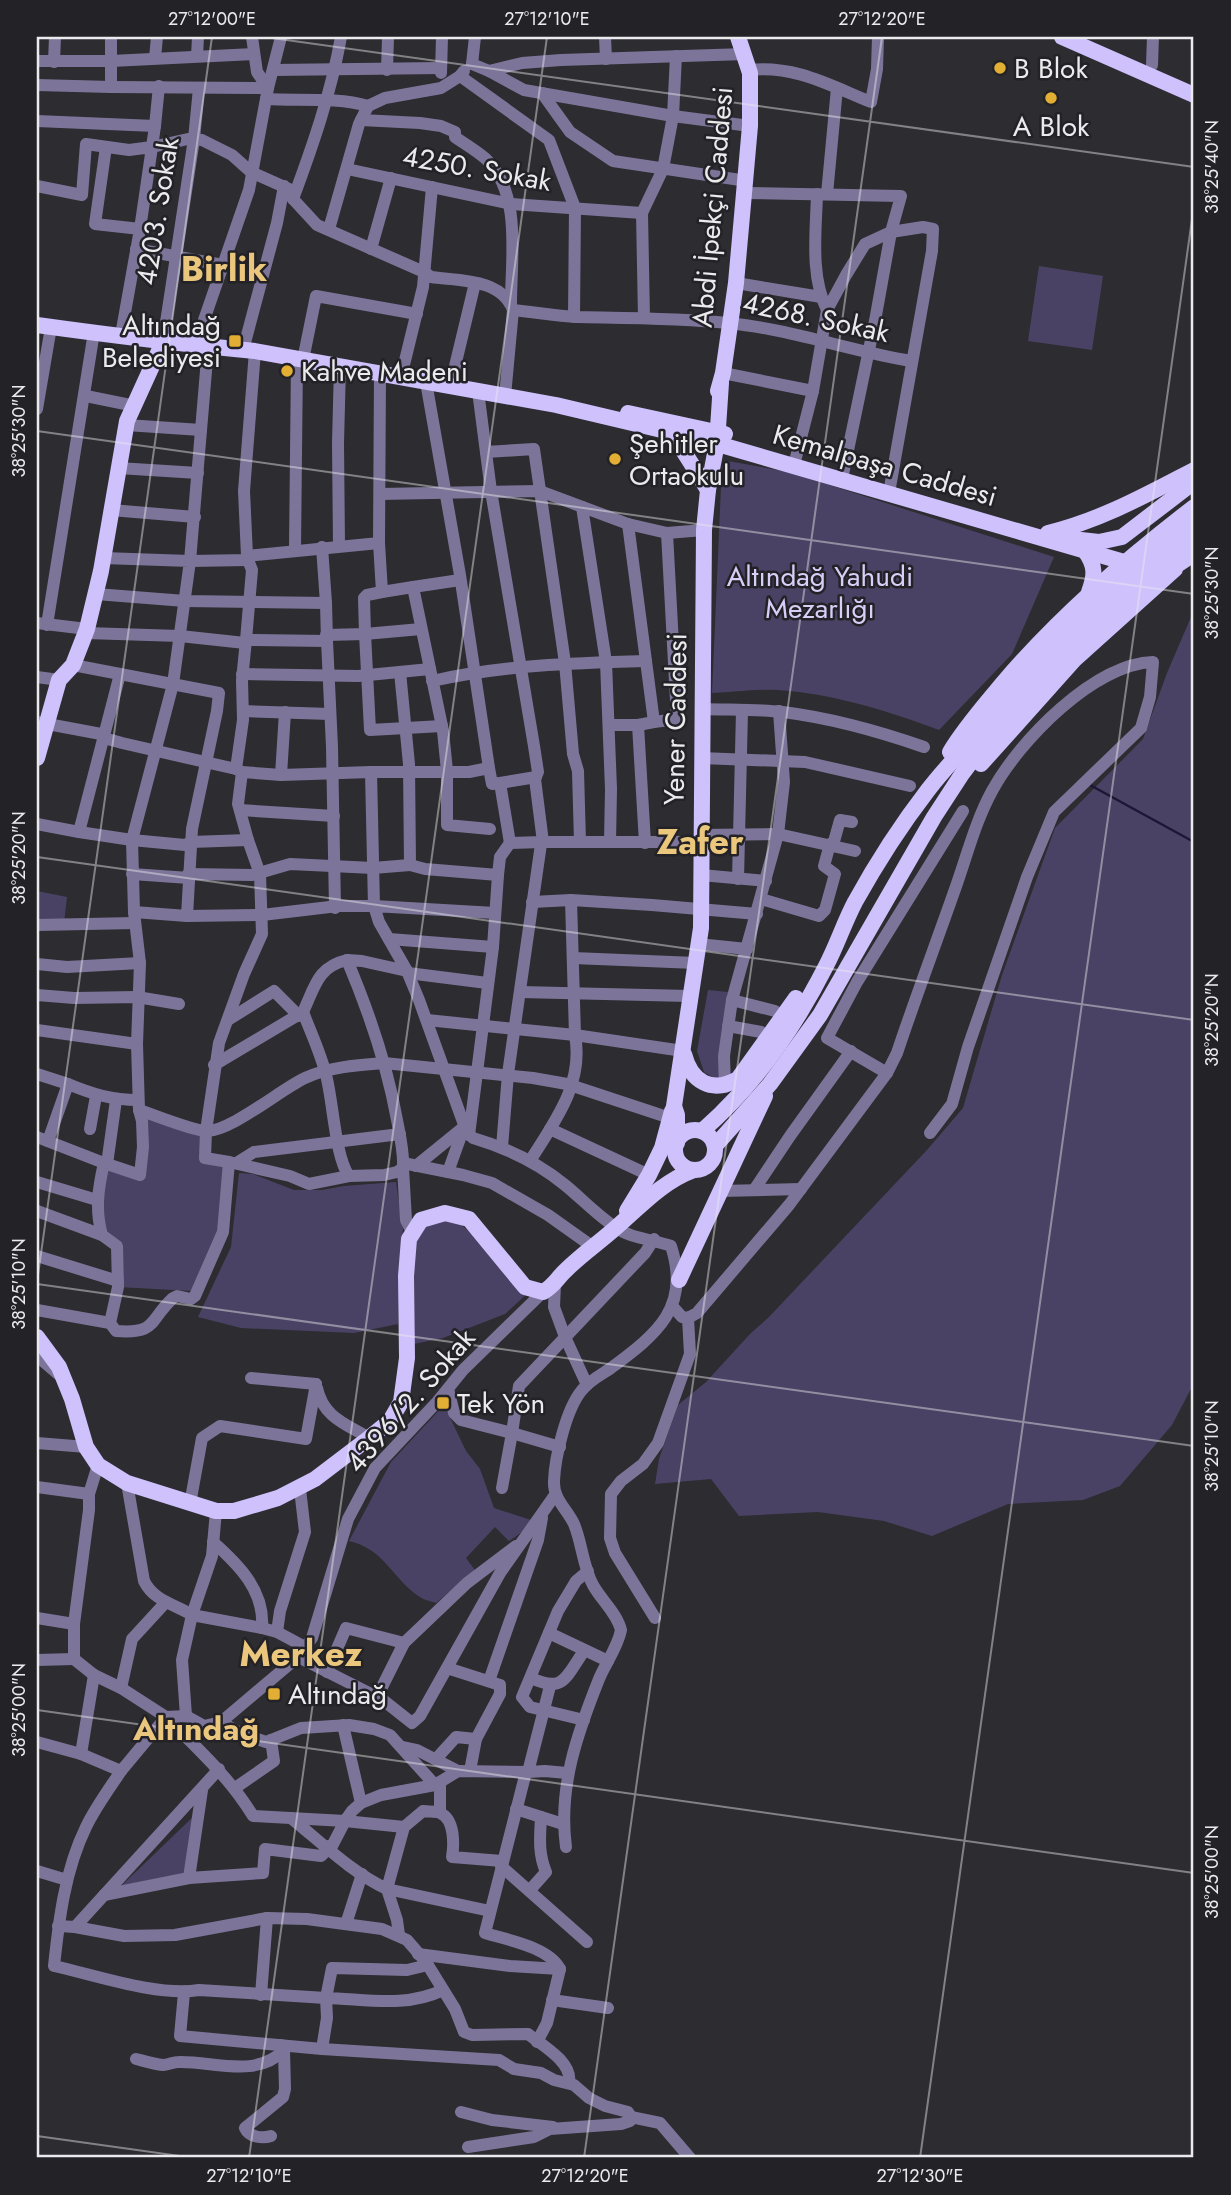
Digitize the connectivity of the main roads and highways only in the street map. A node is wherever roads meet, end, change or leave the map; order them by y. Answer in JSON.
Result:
{"nodes":[{"id":1,"x":738,"y":37,"type":"edge"},
{"id":2,"x":1062,"y":37,"type":"edge"},
{"id":3,"x":1087,"y":37,"type":"edge"},
{"id":4,"x":1194,"y":83,"type":"edge"},
{"id":5,"x":1194,"y":95,"type":"edge"},
{"id":6,"x":44,"y":326,"type":"edge"},
{"id":7,"x":163,"y":342,"type":"junction"},
{"id":8,"x":722,"y":378,"type":"junction"},
{"id":9,"x":556,"y":405,"type":"junction"},
{"id":10,"x":719,"y":411,"type":"joint"},
{"id":11,"x":672,"y":433,"type":"junction"},
{"id":12,"x":711,"y":436,"type":"junction"},
{"id":13,"x":737,"y":448,"type":"junction"},
{"id":14,"x":795,"y":461,"type":"junction"},
{"id":15,"x":1194,"y":470,"type":"edge"},
{"id":16,"x":1194,"y":482,"type":"edge"},
{"id":17,"x":890,"y":489,"type":"junction"},
{"id":18,"x":708,"y":490,"type":"junction"},
{"id":19,"x":1194,"y":507,"type":"edge"},
{"id":20,"x":1194,"y":520,"type":"edge"},
{"id":21,"x":1194,"y":536,"type":"edge"},
{"id":22,"x":1153,"y":538,"type":"junction"},
{"id":23,"x":1067,"y":540,"type":"junction"},
{"id":24,"x":1194,"y":553,"type":"edge"},
{"id":25,"x":1124,"y":562,"type":"junction"},
{"id":26,"x":1179,"y":565,"type":"junction"},
{"id":27,"x":1089,"y":592,"type":"junction"},
{"id":28,"x":41,"y":723,"type":"edge"},
{"id":29,"x":984,"y":734,"type":"junction"},
{"id":30,"x":37,"y":758,"type":"edge"},
{"id":31,"x":928,"y":790,"type":"junction"},
{"id":32,"x":934,"y":817,"type":"junction"},
{"id":33,"x":855,"y":904,"type":"junction"},
{"id":34,"x":683,"y":1051,"type":"junction"},
{"id":35,"x":770,"y":1084,"type":"junction"},
{"id":36,"x":674,"y":1113,"type":"junction"},
{"id":37,"x":699,"y":1130,"type":"junction"},
{"id":38,"x":676,"y":1146,"type":"junction"},
{"id":39,"x":715,"y":1146,"type":"junction"},
{"id":40,"x":694,"y":1170,"type":"junction"},
{"id":41,"x":653,"y":1193,"type":"junction"},
{"id":42,"x":616,"y":1228,"type":"junction"},
{"id":43,"x":679,"y":1280,"type":"road end"},
{"id":44,"x":37,"y":1337,"type":"edge"}],
"edges":[{"from":1,"to":8,"type":"main road","name":"Abdi İpekçi Caddesi"},
{"from":2,"to":5,"type":"main road"},
{"from":3,"to":4,"type":"main road"},
{"from":6,"to":7,"type":"main road","name":"Kemalpaşa Caddesi"},
{"from":7,"to":9,"type":"main road","name":"Kemalpaşa Caddesi"},
{"from":7,"to":28,"type":"main road"},
{"from":8,"to":10,"type":"main road","name":"Abdi İpekçi Caddesi"},
{"from":8,"to":12,"type":"main road","name":"Abdi İpekçi Caddesi"},
{"from":9,"to":11,"type":"main road","name":"Kemalpaşa Caddesi"},
{"from":9,"to":12,"type":"main road","name":"Kemalpaşa Caddesi"},
{"from":10,"to":12,"type":"main road","name":"Yener Caddesi"},
{"from":11,"to":12,"type":"main road","name":"Kemalpaşa Caddesi"},
{"from":11,"to":18,"type":"main road"},
{"from":12,"to":13,"type":"main road","name":"Kemalpaşa Caddesi"},
{"from":12,"to":14,"type":"main road"},
{"from":12,"to":18,"type":"main road","name":"Yener Caddesi"},
{"from":13,"to":14,"type":"main road","name":"Kemalpaşa Caddesi"},
{"from":13,"to":18,"type":"main road","name":"Yener Caddesi"},
{"from":14,"to":17,"type":"main road","name":"Kemalpaşa Caddesi"},
{"from":15,"to":23,"type":"main road"},
{"from":16,"to":23,"type":"main road"},
{"from":17,"to":23,"type":"main road","name":"Kemalpaşa Caddesi"},
{"from":17,"to":23,"type":"main road"},
{"from":18,"to":34,"type":"main road","name":"Yener Caddesi"},
{"from":19,"to":22,"type":"main road"},
{"from":20,"to":29,"type":"main road","bridge":true},
{"from":21,"to":29,"type":"main road","bridge":true},
{"from":22,"to":23,"type":"main road"},
{"from":22,"to":25,"type":"main road"},
{"from":23,"to":25,"type":"main road","name":"Kemalpaşa Caddesi"},
{"from":23,"to":27,"type":"main road"},
{"from":24,"to":26,"type":"main road"},
{"from":25,"to":26,"type":"main road","name":"Kemalpaşa Caddesi"},
{"from":25,"to":27,"type":"main road"},
{"from":26,"to":32,"type":"main road"},
{"from":27,"to":31,"type":"main road"},
{"from":28,"to":30,"type":"main road"},
{"from":29,"to":31,"type":"main road"},
{"from":29,"to":32,"type":"main road"},
{"from":31,"to":33,"type":"main road"},
{"from":32,"to":35,"type":"main road"},
{"from":33,"to":34,"type":"main road"},
{"from":33,"to":37,"type":"main road"},
{"from":34,"to":36,"type":"main road","name":"Yener Caddesi"},
{"from":35,"to":39,"type":"main road"},
{"from":35,"to":43,"type":"main road"},
{"from":36,"to":37,"type":"main road"},
{"from":36,"to":38,"type":"main road","name":"Yener Caddesi"},
{"from":36,"to":42,"type":"main road"},
{"from":37,"to":38,"type":"main road"},
{"from":37,"to":39,"type":"main road"},
{"from":38,"to":40,"type":"main road"},
{"from":38,"to":41,"type":"main road","name":"Yener Caddesi"},
{"from":39,"to":40,"type":"main road"},
{"from":40,"to":41,"type":"main road","name":"Yener Caddesi"},
{"from":41,"to":42,"type":"main road","name":"Yener Caddesi"},
{"from":42,"to":44,"type":"main road","name":"Yener Caddesi"}]}
